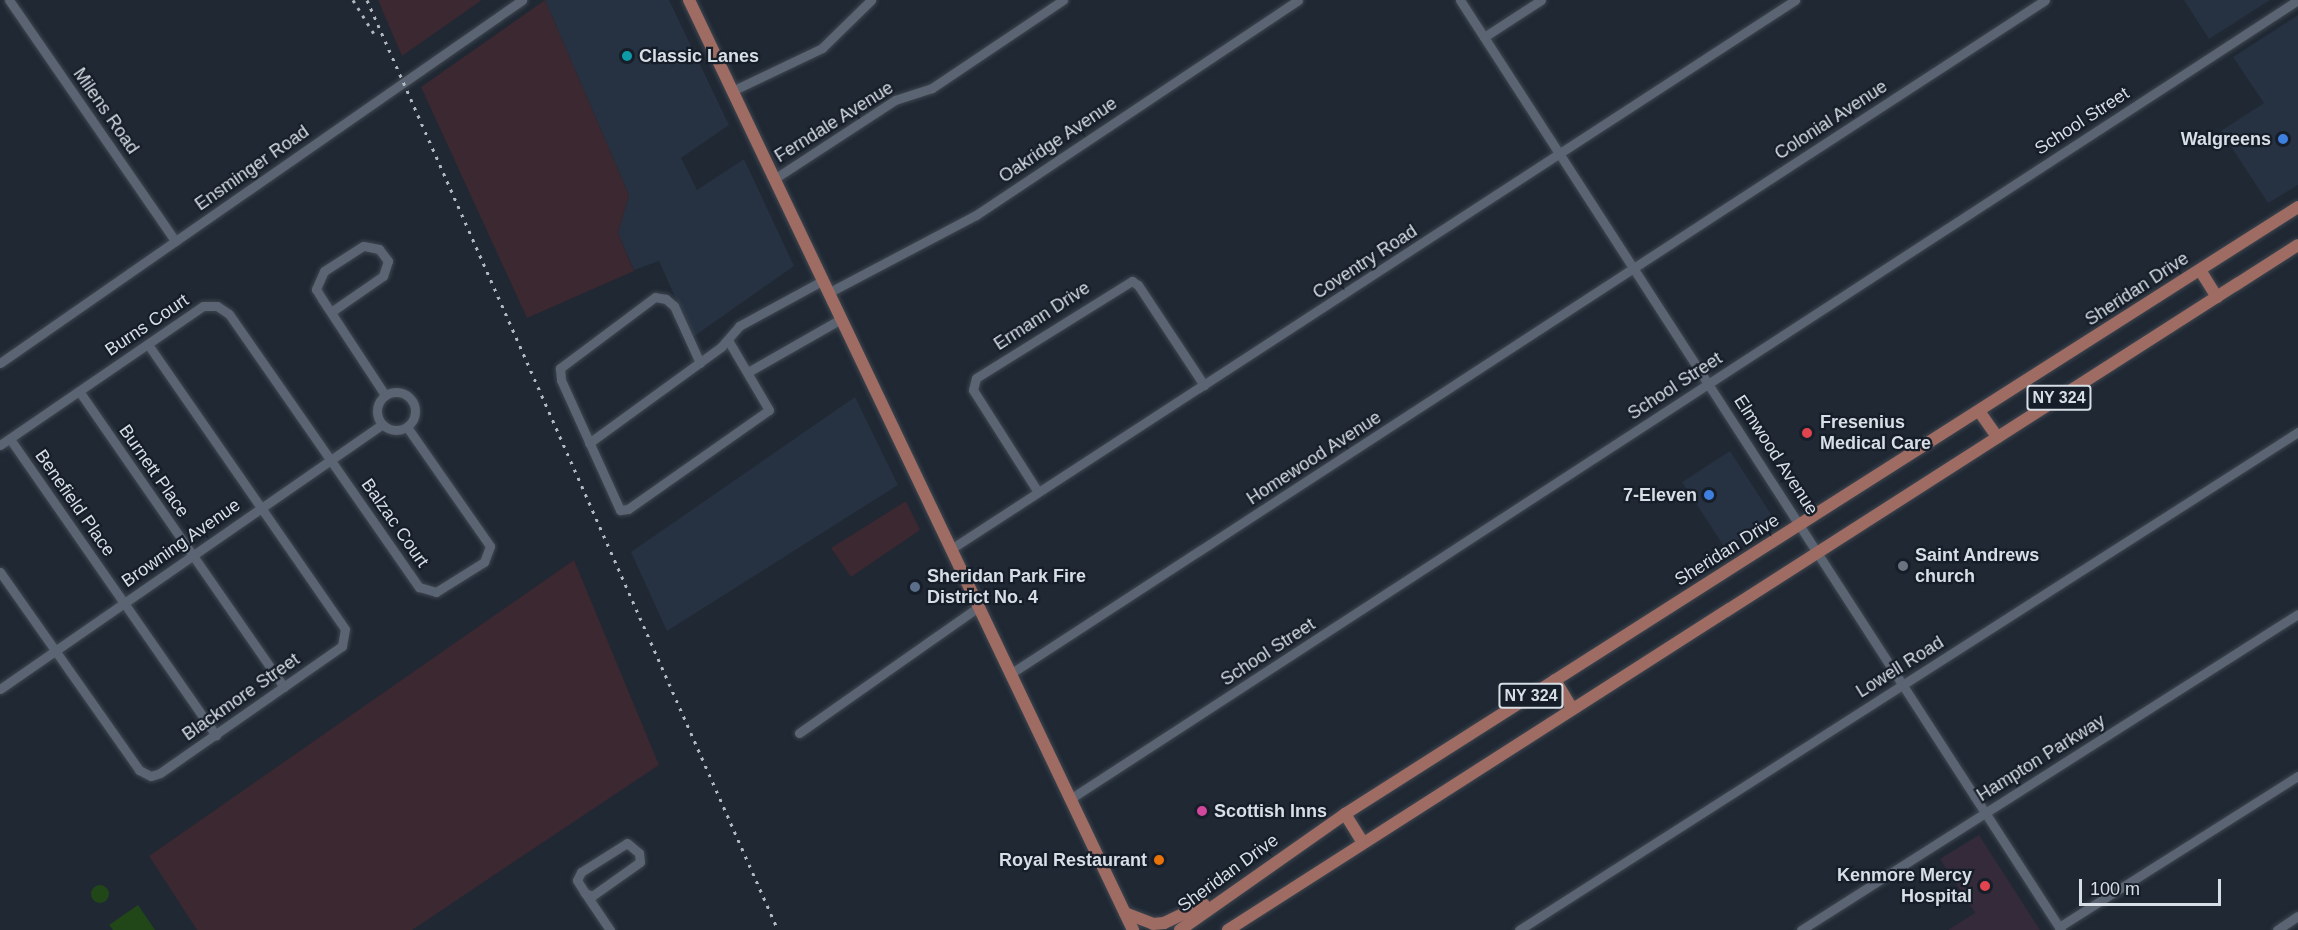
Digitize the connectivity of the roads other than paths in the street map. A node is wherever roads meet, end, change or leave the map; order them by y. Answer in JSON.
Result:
{"nodes":[{"id":1,"x":9,"y":0,"type":"edge"},
{"id":2,"x":522,"y":0,"type":"edge"},
{"id":3,"x":689,"y":0,"type":"edge"},
{"id":4,"x":872,"y":0,"type":"edge"},
{"id":5,"x":1064,"y":0,"type":"edge"},
{"id":6,"x":1298,"y":0,"type":"edge"},
{"id":7,"x":1460,"y":0,"type":"edge"},
{"id":8,"x":1541,"y":0,"type":"edge"},
{"id":9,"x":1795,"y":0,"type":"edge"},
{"id":10,"x":2045,"y":0,"type":"edge"},
{"id":11,"x":2298,"y":0,"type":"edge"},
{"id":12,"x":1484,"y":37,"type":"junction"},
{"id":13,"x":732,"y":91,"type":"junction"},
{"id":14,"x":1560,"y":153,"type":"junction"},
{"id":15,"x":774,"y":179,"type":"junction"},
{"id":16,"x":2298,"y":207,"type":"edge"},
{"id":17,"x":175,"y":240,"type":"junction"},
{"id":18,"x":2298,"y":245,"type":"edge"},
{"id":19,"x":1634,"y":268,"type":"junction"},
{"id":20,"x":2200,"y":270,"type":"junction"},
{"id":21,"x":822,"y":281,"type":"junction"},
{"id":22,"x":828,"y":292,"type":"junction"},
{"id":23,"x":2217,"y":297,"type":"junction"},
{"id":24,"x":331,"y":312,"type":"junction"},
{"id":25,"x":841,"y":319,"type":"junction"},
{"id":26,"x":728,"y":340,"type":"junction"},
{"id":27,"x":148,"y":344,"type":"junction"},
{"id":28,"x":0,"y":363,"type":"edge"},
{"id":29,"x":700,"y":363,"type":"junction"},
{"id":30,"x":748,"y":372,"type":"junction"},
{"id":31,"x":1710,"y":383,"type":"junction"},
{"id":32,"x":1204,"y":385,"type":"junction"},
{"id":33,"x":79,"y":392,"type":"junction"},
{"id":34,"x":385,"y":394,"type":"junction"},
{"id":35,"x":1979,"y":411,"type":"junction"},
{"id":36,"x":382,"y":424,"type":"junction"},
{"id":37,"x":407,"y":427,"type":"junction"},
{"id":38,"x":2298,"y":432,"type":"edge"},
{"id":39,"x":1997,"y":437,"type":"junction"},
{"id":40,"x":10,"y":439,"type":"junction"},
{"id":41,"x":589,"y":443,"type":"junction"},
{"id":42,"x":0,"y":445,"type":"edge"},
{"id":43,"x":330,"y":459,"type":"junction"},
{"id":44,"x":1038,"y":492,"type":"junction"},
{"id":45,"x":261,"y":507,"type":"junction"},
{"id":46,"x":1802,"y":524,"type":"junction"},
{"id":47,"x":951,"y":549,"type":"junction"},
{"id":48,"x":1819,"y":550,"type":"junction"},
{"id":49,"x":193,"y":555,"type":"junction"},
{"id":50,"x":0,"y":572,"type":"edge"},
{"id":51,"x":124,"y":603,"type":"junction"},
{"id":52,"x":978,"y":607,"type":"junction"},
{"id":53,"x":2298,"y":614,"type":"edge"},
{"id":54,"x":55,"y":651,"type":"junction"},
{"id":55,"x":1010,"y":674,"type":"junction"},
{"id":56,"x":1555,"y":681,"type":"junction"},
{"id":57,"x":1904,"y":684,"type":"junction"},
{"id":58,"x":284,"y":687,"type":"junction"},
{"id":59,"x":0,"y":689,"type":"edge"},
{"id":60,"x":1572,"y":708,"type":"junction"},
{"id":61,"x":799,"y":733,"type":"dead end"},
{"id":62,"x":216,"y":735,"type":"junction"},
{"id":63,"x":2298,"y":776,"type":"edge"},
{"id":64,"x":1070,"y":799,"type":"junction"},
{"id":65,"x":1986,"y":812,"type":"junction"},
{"id":66,"x":1345,"y":814,"type":"junction"},
{"id":67,"x":1362,"y":842,"type":"junction"},
{"id":68,"x":585,"y":893,"type":"junction"},
{"id":69,"x":1227,"y":893,"type":"junction"},
{"id":70,"x":1125,"y":913,"type":"junction"},
{"id":71,"x":2298,"y":916,"type":"edge"},
{"id":72,"x":2060,"y":928,"type":"edge"},
{"id":73,"x":610,"y":930,"type":"edge"},
{"id":74,"x":1133,"y":930,"type":"edge"},
{"id":75,"x":1180,"y":930,"type":"edge"},
{"id":76,"x":1228,"y":930,"type":"edge"},
{"id":77,"x":1519,"y":930,"type":"edge"},
{"id":78,"x":1801,"y":930,"type":"edge"},
{"id":79,"x":2277,"y":930,"type":"edge"}],
"edges":[{"from":1,"to":17,"type":"street","name":"Milens Road"},
{"from":2,"to":17,"type":"street","name":"Ensminger Road"},
{"from":3,"to":13,"type":"main road"},
{"from":4,"to":13,"type":"street"},
{"from":5,"to":15,"type":"street","name":"Ferndale Avenue"},
{"from":6,"to":22,"type":"street","name":"Oakridge Avenue"},
{"from":7,"to":12,"type":"street","name":"Elmwood Avenue"},
{"from":8,"to":12,"type":"street"},
{"from":9,"to":14,"type":"street","name":"Coventry Road"},
{"from":10,"to":19,"type":"street","name":"Colonial Avenue"},
{"from":11,"to":31,"type":"street","name":"School Street"},
{"from":12,"to":14,"type":"street","name":"Elmwood Avenue"},
{"from":13,"to":15,"type":"main road"},
{"from":14,"to":19,"type":"street","name":"Elmwood Avenue"},
{"from":14,"to":32,"type":"street","name":"Coventry Road"},
{"from":15,"to":21,"type":"main road"},
{"from":16,"to":20,"type":"main road","name":"Sheridan Drive","number":"NY 324"},
{"from":17,"to":28,"type":"street","name":"Ensminger Road"},
{"from":18,"to":23,"type":"main road","number":"NY 324"},
{"from":19,"to":31,"type":"street","name":"Elmwood Avenue"},
{"from":19,"to":55,"type":"street","name":"Homewood Avenue"},
{"from":20,"to":23,"type":"main road"},
{"from":20,"to":35,"type":"main road","name":"Sheridan Drive","number":"NY 324"},
{"from":21,"to":22,"type":"main road"},
{"from":21,"to":26,"type":"street"},
{"from":22,"to":25,"type":"main road"},
{"from":23,"to":39,"type":"main road","number":"NY 324"},
{"from":24,"to":24,"type":"street"},
{"from":24,"to":34,"type":"street"},
{"from":25,"to":30,"type":"street"},
{"from":25,"to":47,"type":"main road"},
{"from":26,"to":29,"type":"street"},
{"from":26,"to":30,"type":"street"},
{"from":27,"to":33,"type":"street","name":"Burns Court"},
{"from":27,"to":43,"type":"street","name":"Burns Court"},
{"from":27,"to":45,"type":"street"},
{"from":29,"to":41,"type":"street"},
{"from":29,"to":41,"type":"street"},
{"from":30,"to":41,"type":"street"},
{"from":31,"to":46,"type":"street","name":"Elmwood Avenue"},
{"from":31,"to":64,"type":"street","name":"School Street"},
{"from":32,"to":44,"type":"street","name":"Coventry Road"},
{"from":32,"to":44,"type":"street","name":"Ermann Drive"},
{"from":33,"to":40,"type":"street","name":"Burns Court"},
{"from":33,"to":49,"type":"street","name":"Burnett Place"},
{"from":34,"to":36,"type":"street"},
{"from":34,"to":37,"type":"street"},
{"from":35,"to":39,"type":"main road"},
{"from":35,"to":46,"type":"main road","name":"Sheridan Drive","number":"NY 324"},
{"from":36,"to":37,"type":"street"},
{"from":36,"to":43,"type":"street","name":"Browning Avenue"},
{"from":37,"to":43,"type":"street","name":"Balzac Court"},
{"from":38,"to":57,"type":"street","name":"Lowell Road"},
{"from":39,"to":48,"type":"main road","number":"NY 324"},
{"from":40,"to":42,"type":"street","name":"Burns Court"},
{"from":40,"to":51,"type":"street","name":"Benefield Place"},
{"from":43,"to":45,"type":"street","name":"Browning Avenue"},
{"from":44,"to":47,"type":"street","name":"Coventry Road"},
{"from":45,"to":49,"type":"street","name":"Browning Avenue"},
{"from":45,"to":58,"type":"street","name":"Blackmore Street"},
{"from":46,"to":48,"type":"street","name":"Elmwood Avenue"},
{"from":46,"to":56,"type":"main road","name":"Sheridan Drive","number":"NY 324"},
{"from":47,"to":52,"type":"main road"},
{"from":48,"to":57,"type":"street","name":"Elmwood Avenue"},
{"from":48,"to":60,"type":"main road","number":"NY 324"},
{"from":49,"to":51,"type":"street","name":"Browning Avenue"},
{"from":49,"to":58,"type":"street","name":"Burnett Place"},
{"from":50,"to":54,"type":"street"},
{"from":51,"to":54,"type":"street","name":"Browning Avenue"},
{"from":51,"to":62,"type":"street","name":"Benefield Place"},
{"from":52,"to":55,"type":"main road"},
{"from":52,"to":61,"type":"street"},
{"from":53,"to":65,"type":"street","name":"Hampton Parkway"},
{"from":54,"to":59,"type":"street","name":"Browning Avenue"},
{"from":54,"to":62,"type":"street","name":"Blackmore Street"},
{"from":55,"to":64,"type":"main road"},
{"from":56,"to":60,"type":"main road"},
{"from":56,"to":66,"type":"main road","name":"Sheridan Drive","number":"NY 324"},
{"from":57,"to":65,"type":"street","name":"Elmwood Avenue"},
{"from":57,"to":77,"type":"street","name":"Lowell Road"},
{"from":58,"to":62,"type":"street","name":"Blackmore Street"},
{"from":60,"to":67,"type":"main road","number":"NY 324"},
{"from":63,"to":72,"type":"street"},
{"from":64,"to":70,"type":"main road"},
{"from":65,"to":72,"type":"street","name":"Elmwood Avenue"},
{"from":65,"to":78,"type":"street","name":"Hampton Parkway"},
{"from":66,"to":67,"type":"main road"},
{"from":66,"to":69,"type":"main road","name":"Sheridan Drive","number":"NY 324"},
{"from":67,"to":76,"type":"main road","number":"NY 324"},
{"from":68,"to":68,"type":"street"},
{"from":68,"to":73,"type":"street"},
{"from":69,"to":70,"type":"main road"},
{"from":69,"to":75,"type":"main road","name":"Sheridan Drive","number":"NY 324"},
{"from":70,"to":74,"type":"main road"},
{"from":71,"to":79,"type":"street"}]}
